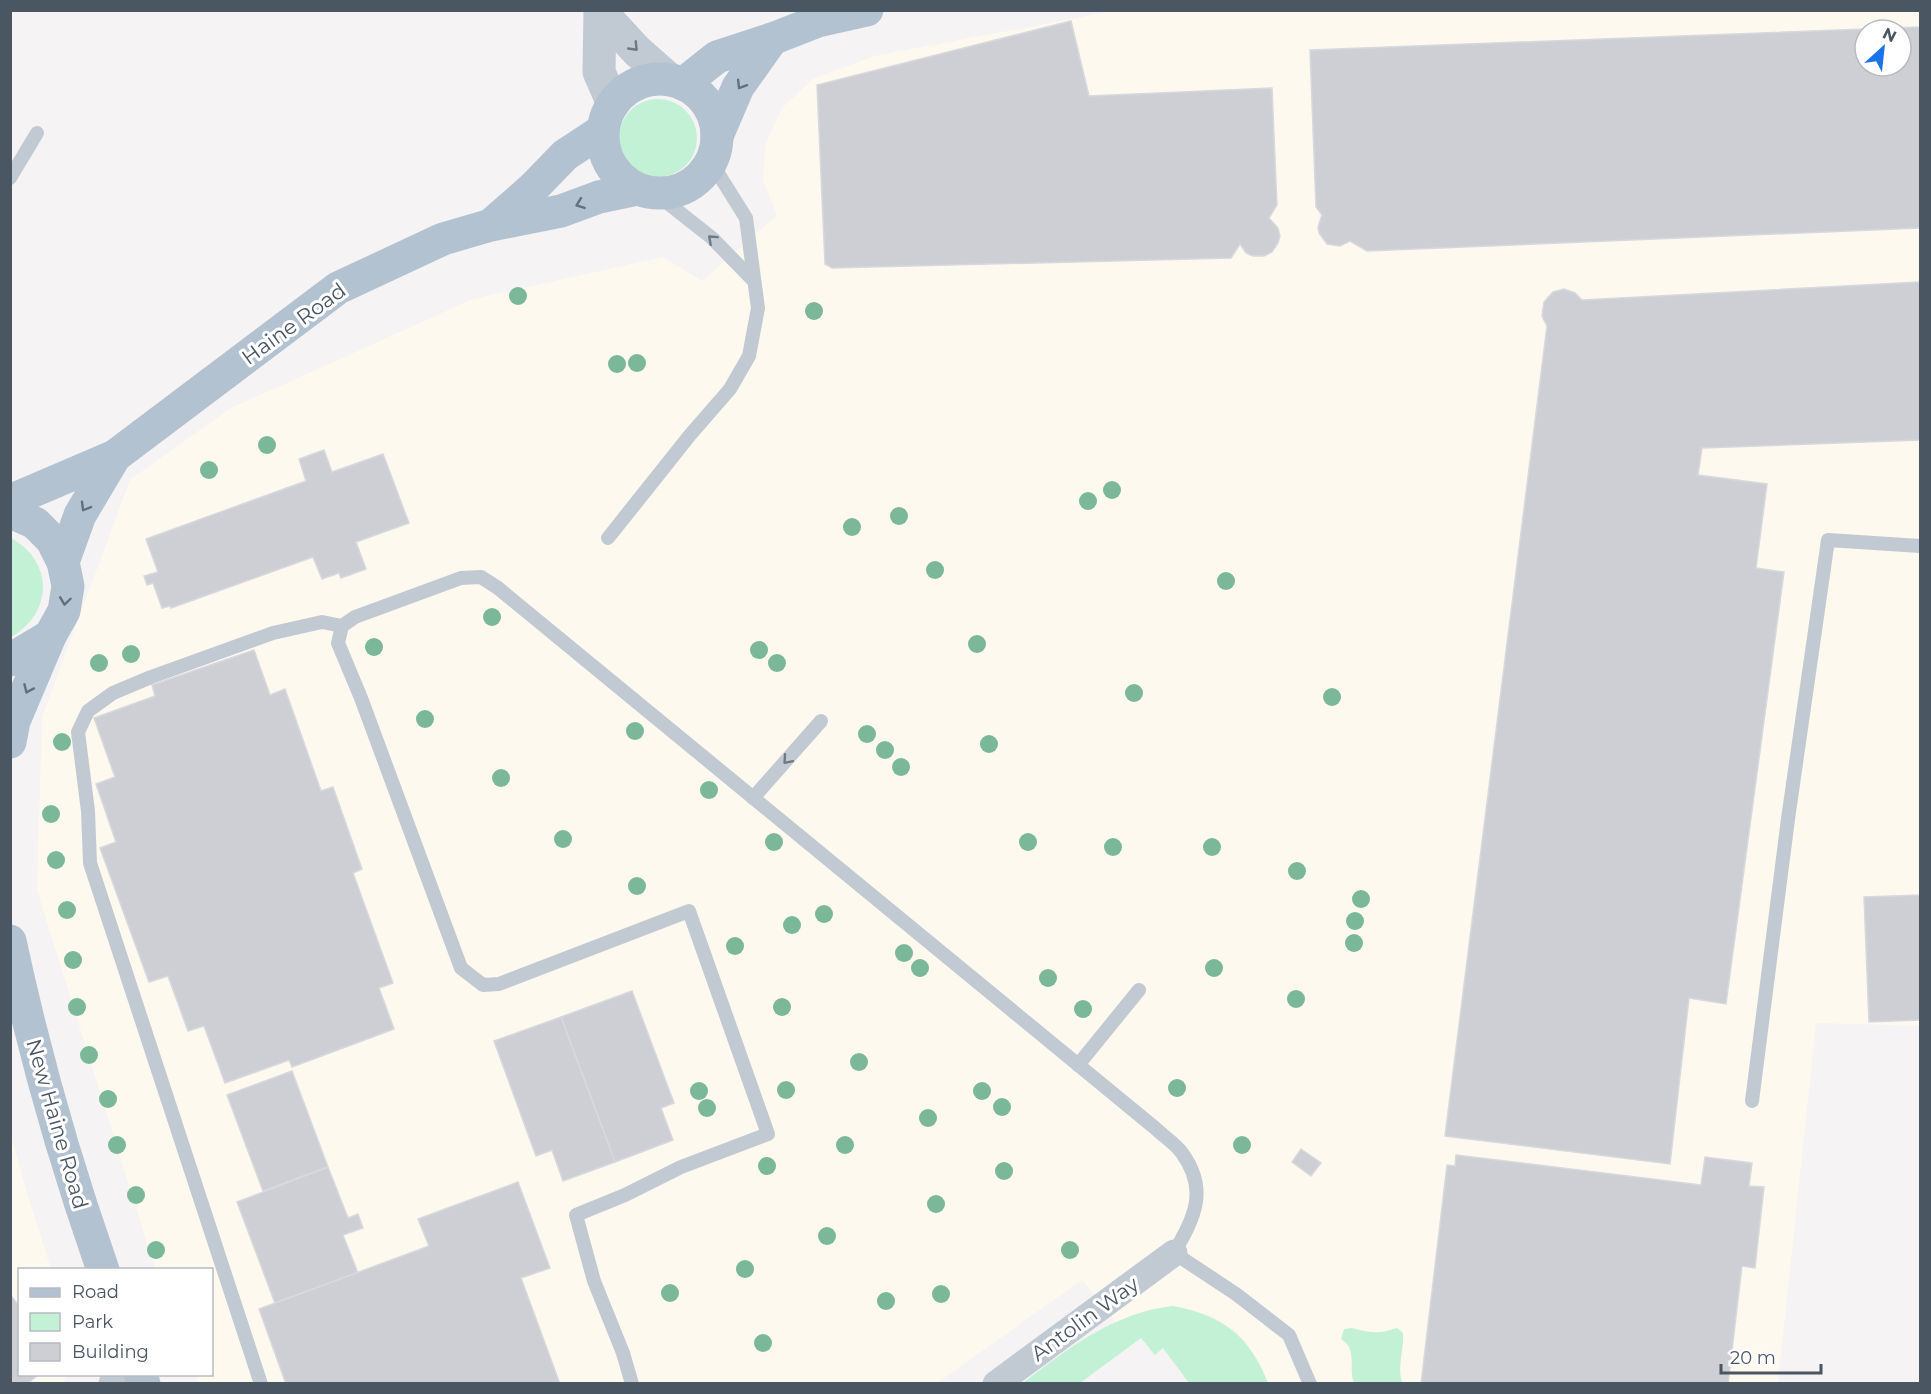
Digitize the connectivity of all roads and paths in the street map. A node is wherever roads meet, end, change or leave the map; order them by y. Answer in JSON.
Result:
{"nodes":[{"id":1,"x":867,"y":10,"type":"edge"},
{"id":2,"x":601,"y":11,"type":"edge"},
{"id":3,"x":772,"y":39,"type":"junction"},
{"id":4,"x":677,"y":82,"type":"junction"},
{"id":5,"x":608,"y":117,"type":"junction"},
{"id":6,"x":37,"y":133,"type":"dead end"},
{"id":7,"x":714,"y":149,"type":"junction"},
{"id":8,"x":10,"y":178,"type":"edge"},
{"id":9,"x":646,"y":191,"type":"junction"},
{"id":10,"x":491,"y":225,"type":"junction"},
{"id":11,"x":753,"y":280,"type":"junction"},
{"id":12,"x":115,"y":456,"type":"junction"},
{"id":13,"x":10,"y":501,"type":"edge"},
{"id":14,"x":10,"y":512,"type":"edge"},
{"id":15,"x":608,"y":538,"type":"dead end"},
{"id":16,"x":1920,"y":546,"type":"edge"},
{"id":17,"x":63,"y":562,"type":"junction"},
{"id":18,"x":342,"y":626,"type":"junction"},
{"id":19,"x":50,"y":636,"type":"junction"},
{"id":20,"x":10,"y":660,"type":"edge"},
{"id":21,"x":821,"y":721,"type":"dead end"},
{"id":22,"x":10,"y":742,"type":"edge"},
{"id":23,"x":753,"y":798,"type":"junction"},
{"id":24,"x":10,"y":941,"type":"edge"},
{"id":25,"x":1139,"y":990,"type":"dead end"},
{"id":26,"x":1078,"y":1065,"type":"junction"},
{"id":27,"x":1752,"y":1101,"type":"dead end"},
{"id":28,"x":1174,"y":1253,"type":"junction"},
{"id":29,"x":103,"y":1268,"type":"edge"},
{"id":30,"x":261,"y":1383,"type":"edge"},
{"id":31,"x":632,"y":1383,"type":"edge"},
{"id":32,"x":996,"y":1383,"type":"edge"},
{"id":33,"x":1310,"y":1383,"type":"edge"}],
"edges":[{"from":1,"to":3,"type":"main road"},
{"from":2,"to":4,"type":"street","one_way":true},
{"from":2,"to":5,"type":"street"},
{"from":3,"to":4,"type":"main road"},
{"from":3,"to":7,"type":"main road","name":"Haine Road","one_way":true},
{"from":4,"to":5,"type":"main road","name":"Haine Road"},
{"from":4,"to":7,"type":"main road"},
{"from":5,"to":9,"type":"main road"},
{"from":5,"to":10,"type":"main road","name":"Haine Road"},
{"from":6,"to":8,"type":"lane"},
{"from":7,"to":9,"type":"main road","name":"Haine Road"},
{"from":7,"to":11,"type":"lane"},
{"from":9,"to":10,"type":"main road","name":"Haine Road","one_way":true},
{"from":11,"to":9,"type":"lane","one_way":true},
{"from":10,"to":12,"type":"main road","name":"Haine Road"},
{"from":11,"to":15,"type":"lane"},
{"from":12,"to":13,"type":"main road","name":"Haine Road"},
{"from":12,"to":17,"type":"main road","name":"Haine Road","one_way":true},
{"from":14,"to":17,"type":"main road","name":"Haine Road"},
{"from":16,"to":27,"type":"lane"},
{"from":17,"to":19,"type":"main road","name":"Haine Road","one_way":true},
{"from":18,"to":23,"type":"lane"},
{"from":18,"to":30,"type":"lane"},
{"from":18,"to":31,"type":"lane"},
{"from":19,"to":20,"type":"main road"},
{"from":19,"to":22,"type":"main road","one_way":true},
{"from":21,"to":23,"type":"lane","one_way":true},
{"from":23,"to":26,"type":"lane"},
{"from":24,"to":29,"type":"main road","name":"New Haine Road"},
{"from":25,"to":26,"type":"lane"},
{"from":26,"to":28,"type":"lane"},
{"from":28,"to":32,"type":"street","name":"Antolin Way"},
{"from":28,"to":33,"type":"lane"}]}
